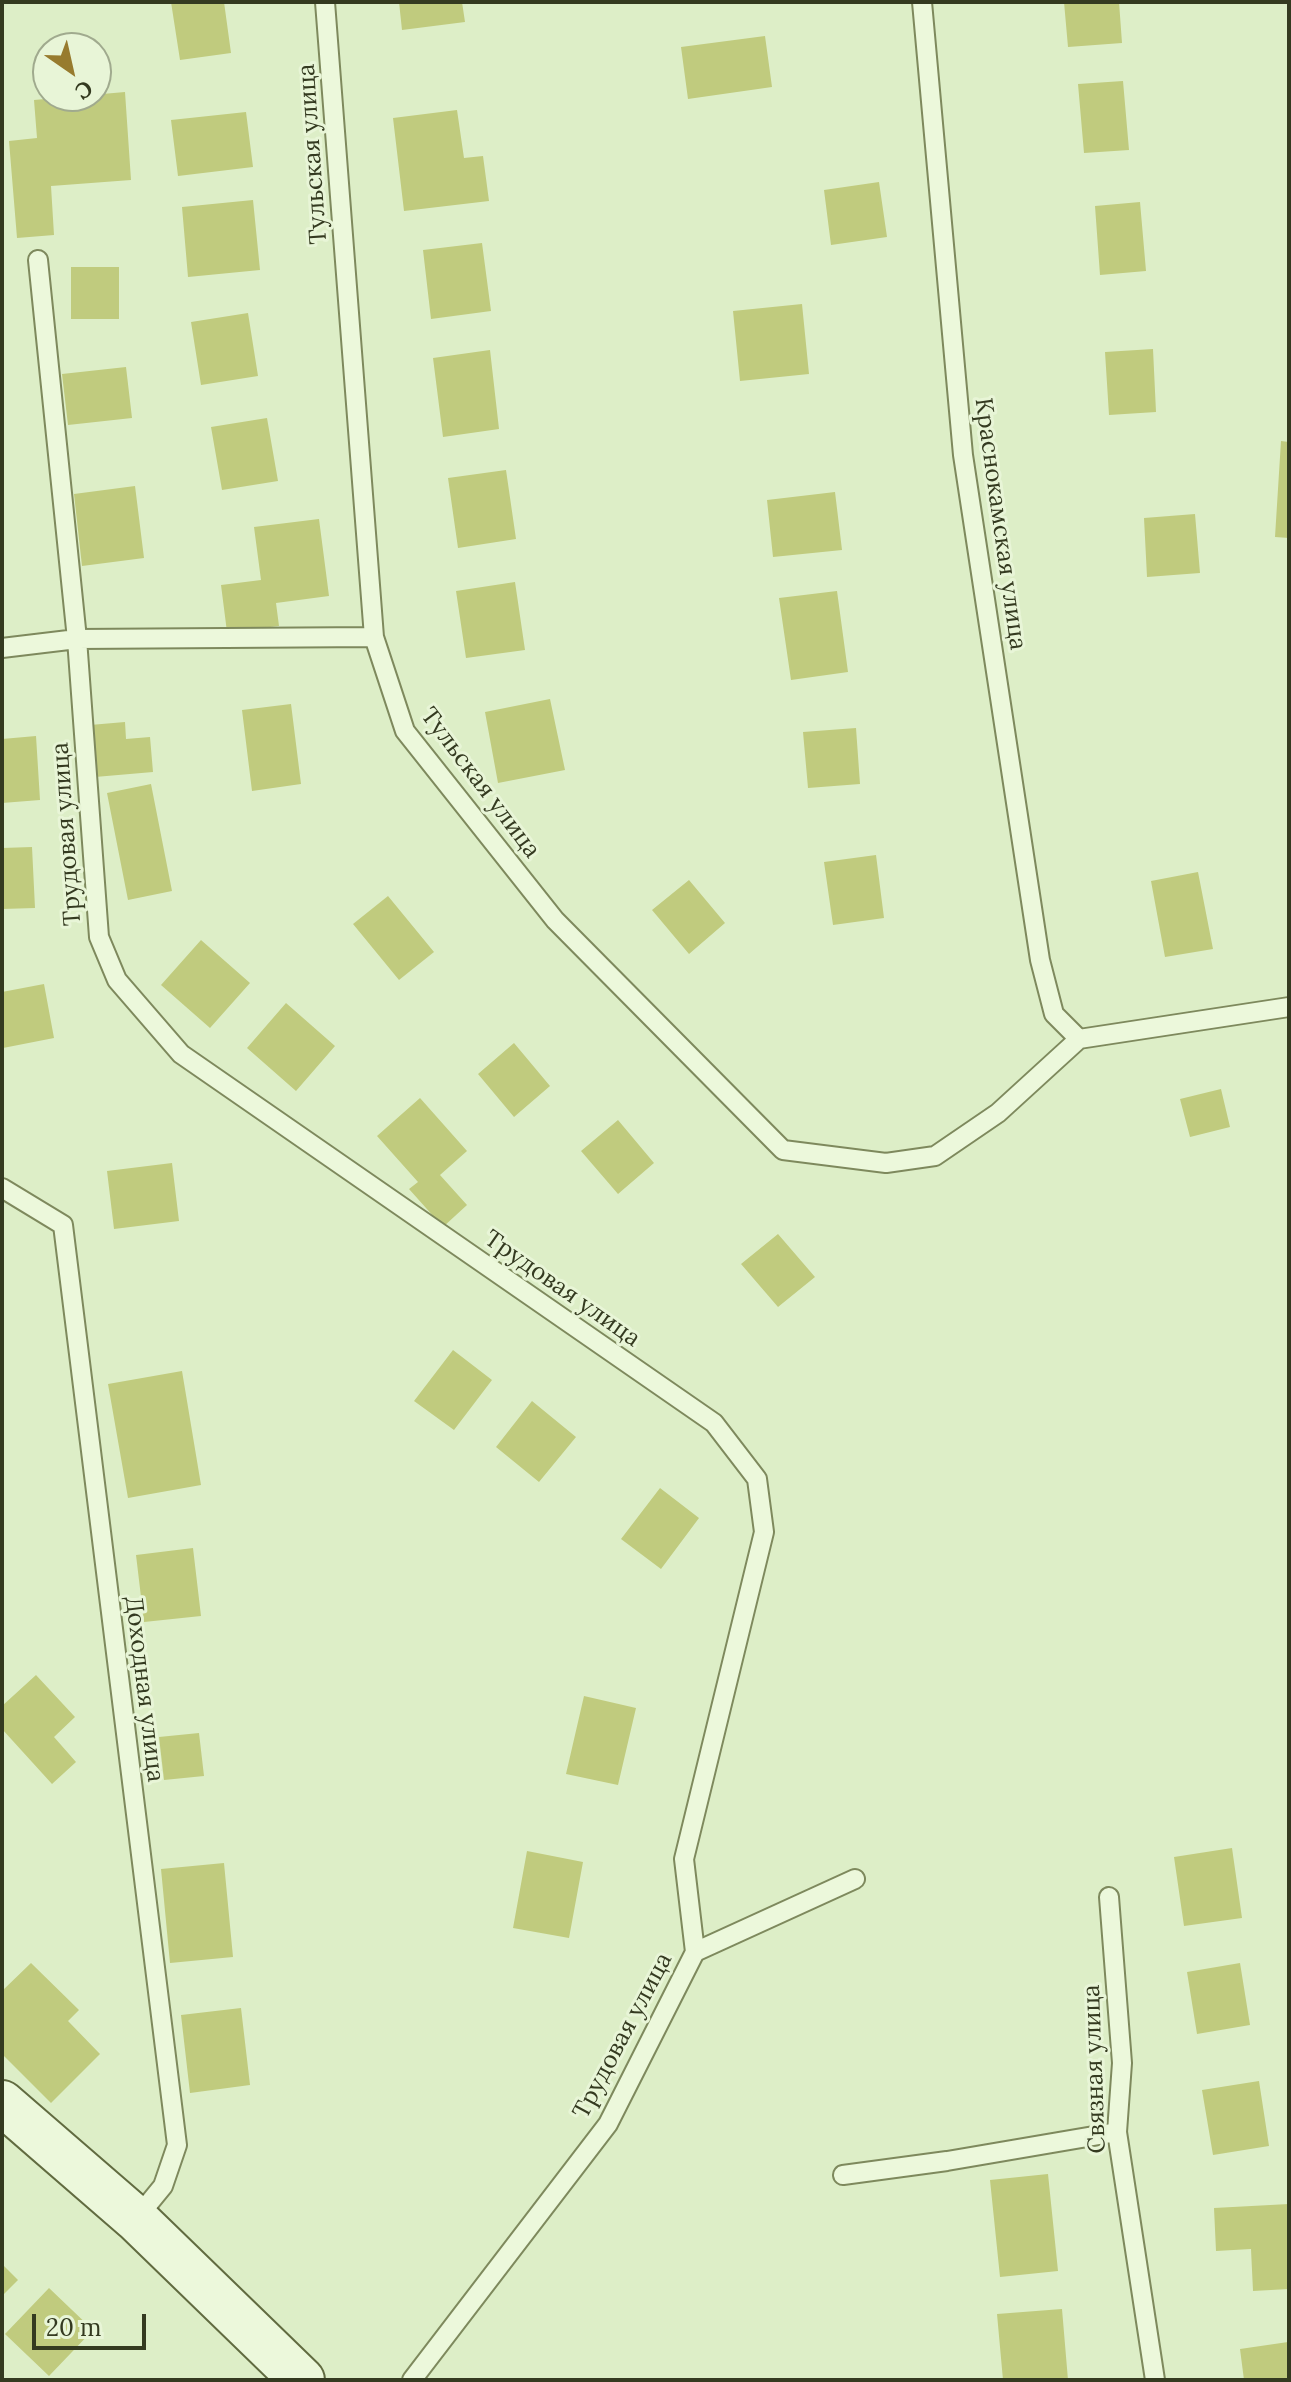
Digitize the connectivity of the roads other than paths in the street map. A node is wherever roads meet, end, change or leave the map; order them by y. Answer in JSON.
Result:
{"nodes":[{"id":1,"x":325,"y":2,"type":"edge"},
{"id":2,"x":922,"y":2,"type":"edge"},
{"id":3,"x":38,"y":260,"type":"dead end"},
{"id":4,"x":374,"y":637,"type":"junction"},
{"id":5,"x":77,"y":639,"type":"junction"},
{"id":6,"x":2,"y":648,"type":"edge"},
{"id":7,"x":1289,"y":1007,"type":"edge"},
{"id":8,"x":1079,"y":1039,"type":"junction"},
{"id":9,"x":2,"y":1188,"type":"edge"},
{"id":10,"x":855,"y":1879,"type":"dead end"},
{"id":11,"x":1109,"y":1897,"type":"dead end"},
{"id":12,"x":695,"y":1952,"type":"junction"},
{"id":13,"x":2,"y":2103,"type":"edge"},
{"id":14,"x":1117,"y":2132,"type":"junction"},
{"id":15,"x":843,"y":2175,"type":"dead end"},
{"id":16,"x":136,"y":2219,"type":"junction"},
{"id":17,"x":302,"y":2380,"type":"edge"},
{"id":18,"x":412,"y":2380,"type":"edge"},
{"id":19,"x":1155,"y":2380,"type":"edge"}],
"edges":[{"from":1,"to":4,"type":"lane","name":"Тульская улица"},
{"from":2,"to":8,"type":"lane","name":"Краснокамская улица"},
{"from":3,"to":5,"type":"lane","name":"Трудовая улица"},
{"from":4,"to":5,"type":"lane"},
{"from":4,"to":8,"type":"lane","name":"Тульская улица"},
{"from":5,"to":6,"type":"lane"},
{"from":5,"to":12,"type":"lane","name":"Трудовая улица"},
{"from":7,"to":8,"type":"lane"},
{"from":9,"to":16,"type":"lane","name":"Доходная улица"},
{"from":10,"to":12,"type":"lane"},
{"from":11,"to":14,"type":"lane","name":"Связная улица"},
{"from":12,"to":18,"type":"lane","name":"Трудовая улица"},
{"from":13,"to":16,"type":"street"},
{"from":14,"to":15,"type":"lane"},
{"from":14,"to":19,"type":"lane","name":"Связная улица"},
{"from":16,"to":17,"type":"street"}]}
